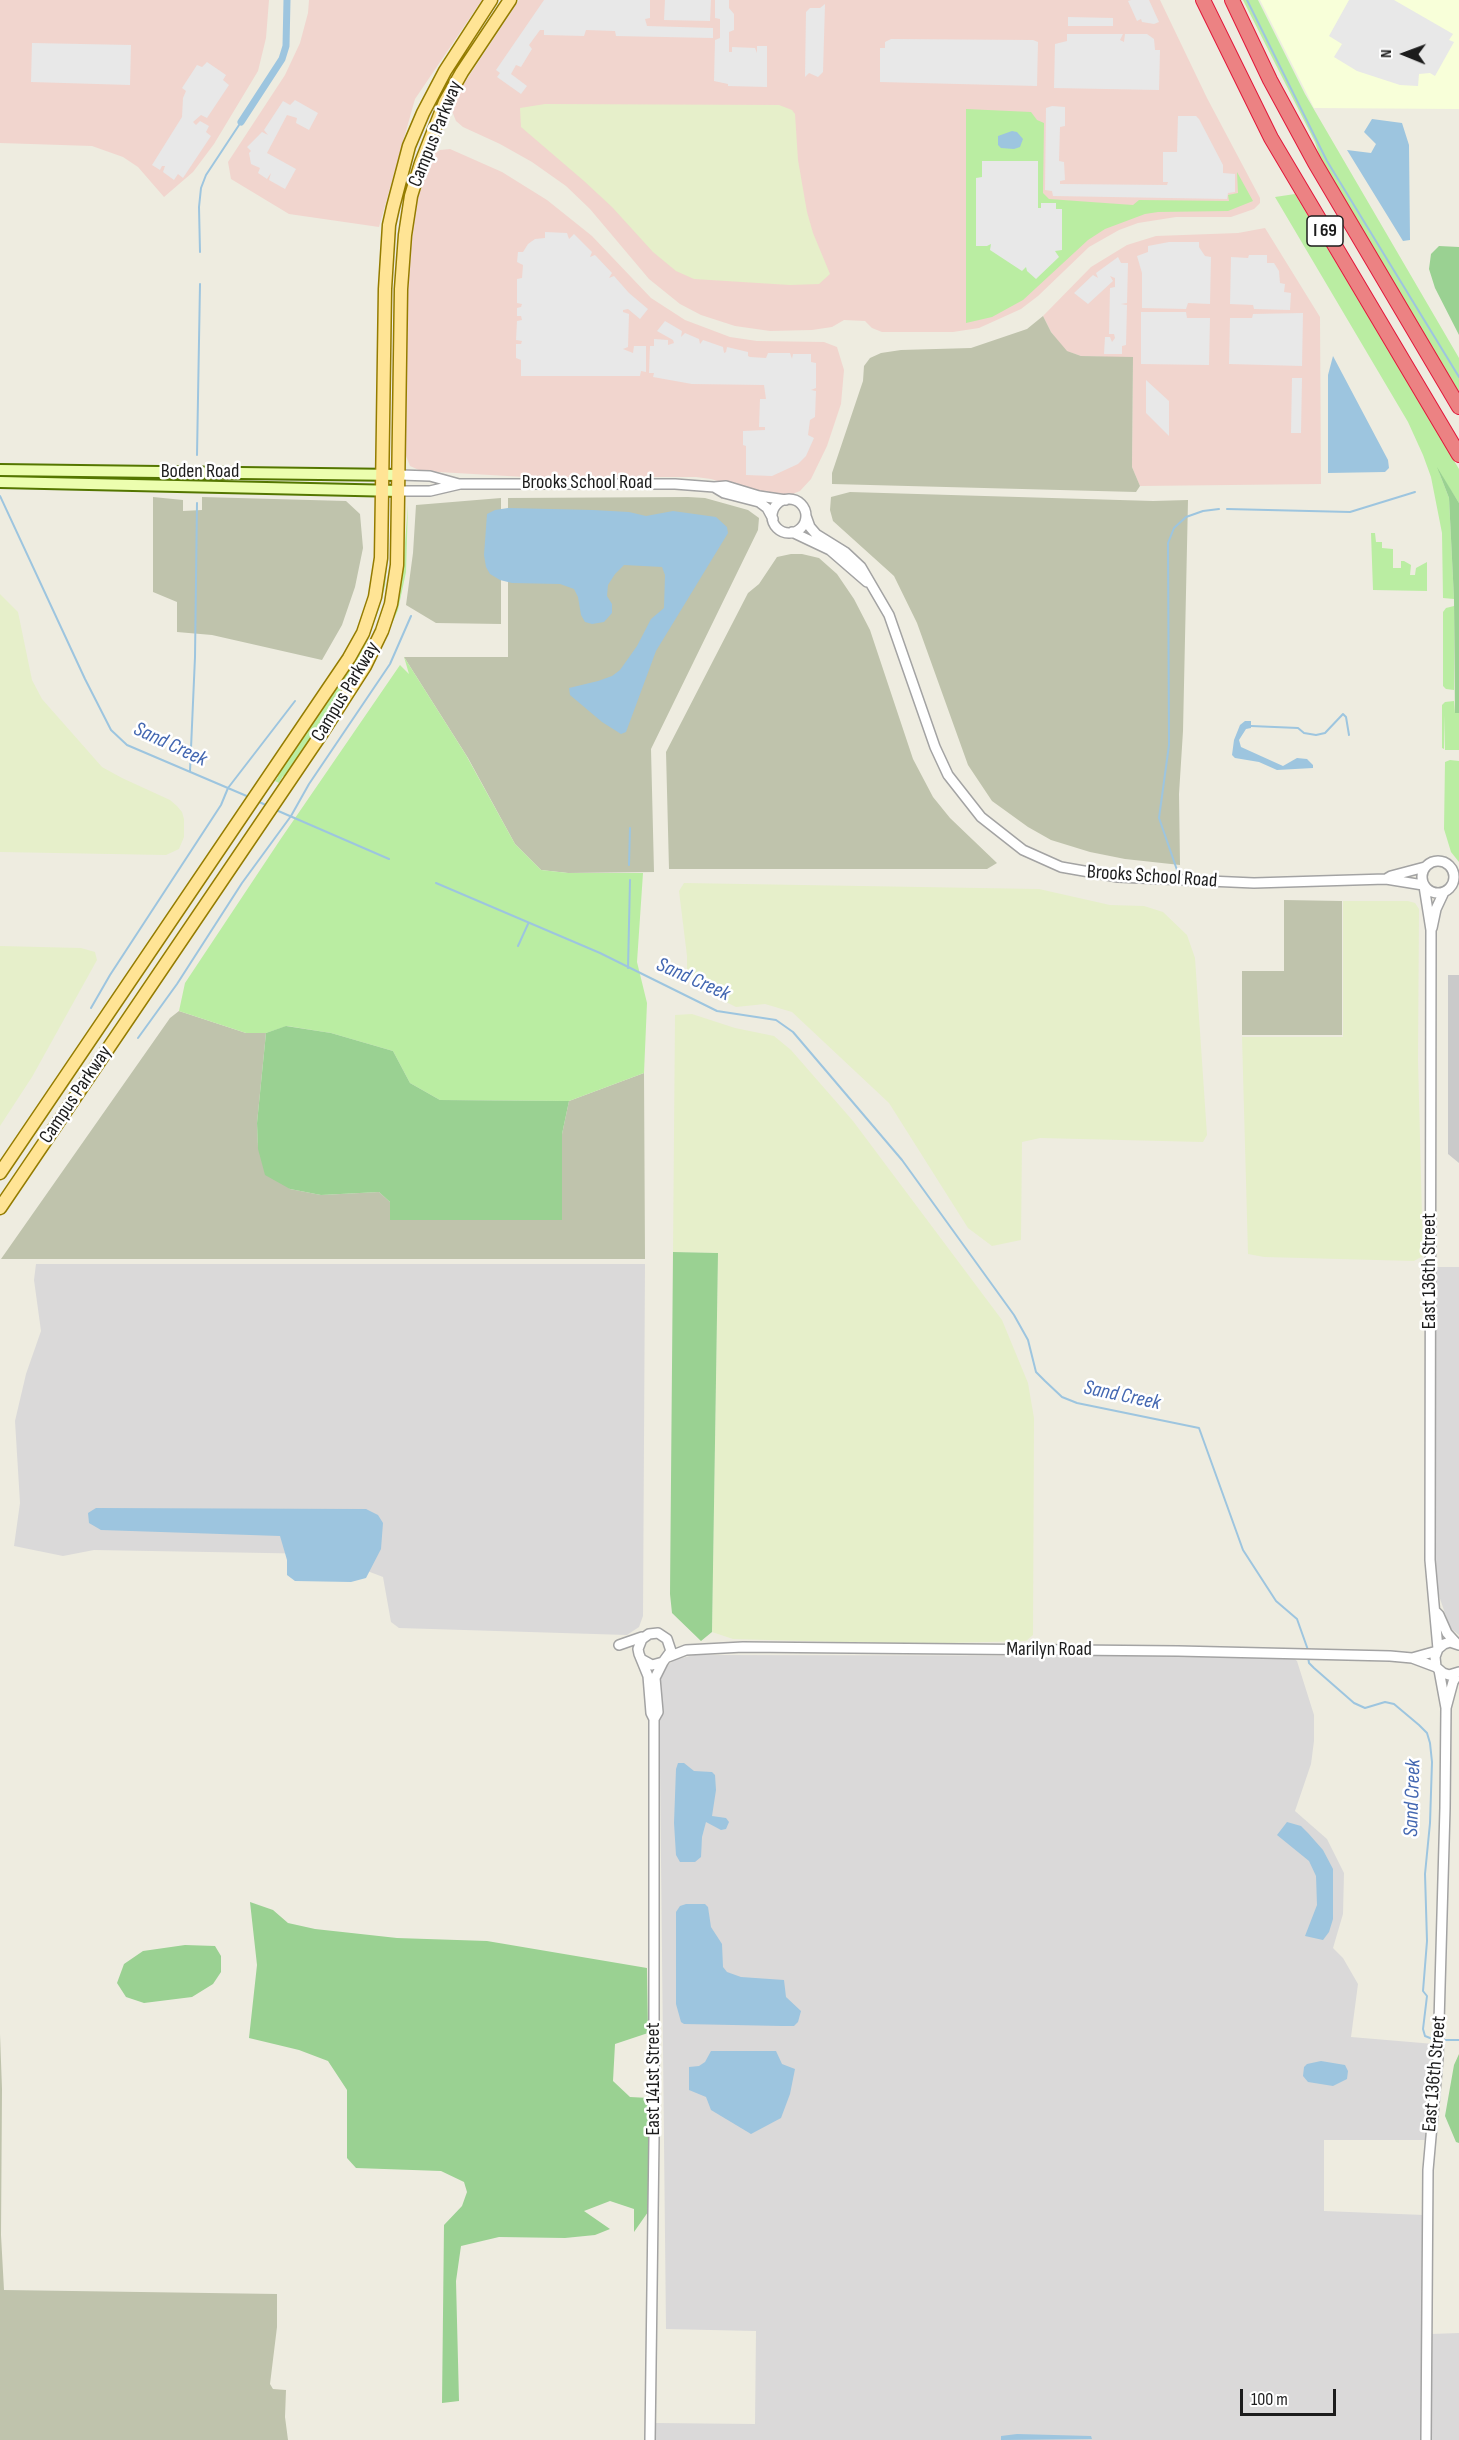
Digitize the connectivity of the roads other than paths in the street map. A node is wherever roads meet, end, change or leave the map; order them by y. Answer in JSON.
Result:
{"nodes":[{"id":1,"x":491,"y":0,"type":"edge"},
{"id":2,"x":510,"y":0,"type":"edge"},
{"id":3,"x":1203,"y":0,"type":"edge"},
{"id":4,"x":1233,"y":0,"type":"edge"},
{"id":5,"x":1459,"y":407,"type":"edge"},
{"id":6,"x":1459,"y":455,"type":"edge"},
{"id":7,"x":0,"y":470,"type":"edge"},
{"id":8,"x":381,"y":474,"type":"junction"},
{"id":9,"x":400,"y":475,"type":"junction"},
{"id":10,"x":0,"y":482,"type":"edge"},
{"id":11,"x":460,"y":484,"type":"junction"},
{"id":12,"x":714,"y":487,"type":"junction"},
{"id":13,"x":381,"y":490,"type":"junction"},
{"id":14,"x":399,"y":491,"type":"junction"},
{"id":15,"x":786,"y":500,"type":"junction"},
{"id":16,"x":806,"y":516,"type":"junction"},
{"id":17,"x":773,"y":519,"type":"junction"},
{"id":18,"x":792,"y":532,"type":"junction"},
{"id":19,"x":868,"y":582,"type":"junction"},
{"id":20,"x":1425,"y":867,"type":"junction"},
{"id":21,"x":1455,"y":871,"type":"edge"},
{"id":22,"x":1386,"y":879,"type":"junction"},
{"id":23,"x":1424,"y":886,"type":"junction"},
{"id":24,"x":1459,"y":886,"type":"edge"},
{"id":25,"x":1445,"y":891,"type":"junction"},
{"id":26,"x":1431,"y":930,"type":"junction"},
{"id":27,"x":0,"y":1173,"type":"edge"},
{"id":28,"x":0,"y":1208,"type":"edge"},
{"id":29,"x":1436,"y":1612,"type":"junction"},
{"id":30,"x":644,"y":1636,"type":"junction"},
{"id":31,"x":669,"y":1642,"type":"junction"},
{"id":32,"x":1458,"y":1644,"type":"edge"},
{"id":33,"x":686,"y":1650,"type":"junction"},
{"id":34,"x":1437,"y":1650,"type":"junction"},
{"id":35,"x":641,"y":1658,"type":"junction"},
{"id":36,"x":1412,"y":1658,"type":"junction"},
{"id":37,"x":666,"y":1660,"type":"junction"},
{"id":38,"x":1438,"y":1669,"type":"junction"},
{"id":39,"x":1459,"y":1672,"type":"edge"},
{"id":40,"x":1446,"y":1708,"type":"junction"},
{"id":41,"x":654,"y":1719,"type":"junction"},
{"id":42,"x":650,"y":2440,"type":"edge"},
{"id":43,"x":1426,"y":2440,"type":"edge"}],
"edges":[{"from":1,"to":8,"type":"main road","name":"Campus Parkway"},
{"from":2,"to":9,"type":"main road","name":"Campus Parkway"},
{"from":3,"to":6,"type":"highway","number":"I 69"},
{"from":4,"to":5,"type":"highway","number":"I 69"},
{"from":7,"to":8,"type":"main road","name":"Boden Road"},
{"from":8,"to":9,"type":"main road","name":"Boden Road"},
{"from":8,"to":13,"type":"main road","name":"Campus Parkway"},
{"from":9,"to":11,"type":"street","name":"Brooks School Road"},
{"from":9,"to":14,"type":"main road","name":"Campus Parkway"},
{"from":10,"to":13,"type":"main road","name":"Boden Road"},
{"from":11,"to":12,"type":"street","name":"Brooks School Road"},
{"from":11,"to":14,"type":"street","name":"Brooks School Road"},
{"from":12,"to":15,"type":"street","name":"Brooks School Road"},
{"from":12,"to":17,"type":"street","name":"Brooks School Road"},
{"from":13,"to":14,"type":"main road","name":"Boden Road"},
{"from":13,"to":27,"type":"main road","name":"Campus Parkway"},
{"from":14,"to":28,"type":"main road","name":"Campus Parkway"},
{"from":15,"to":16,"type":"street"},
{"from":15,"to":17,"type":"street"},
{"from":16,"to":18,"type":"street"},
{"from":16,"to":19,"type":"street","name":"Brooks School Road"},
{"from":17,"to":18,"type":"street"},
{"from":18,"to":19,"type":"street","name":"Brooks School Road"},
{"from":19,"to":22,"type":"street","name":"Brooks School Road"},
{"from":20,"to":21,"type":"street"},
{"from":20,"to":22,"type":"street","name":"Brooks School Road"},
{"from":20,"to":23,"type":"street"},
{"from":21,"to":25,"type":"street"},
{"from":22,"to":23,"type":"street","name":"Brooks School Road"},
{"from":23,"to":25,"type":"street"},
{"from":23,"to":26,"type":"street","name":"East 136th Street"},
{"from":24,"to":25,"type":"street"},
{"from":25,"to":26,"type":"street","name":"East 136th Street"},
{"from":26,"to":29,"type":"street","name":"East 136th Street"},
{"from":29,"to":32,"type":"street","name":"East 136th Street"},
{"from":29,"to":34,"type":"street","name":"East 136th Street"},
{"from":30,"to":31,"type":"street"},
{"from":30,"to":35,"type":"street"},
{"from":30,"to":35,"type":"street"},
{"from":31,"to":33,"type":"street","name":"Marilyn Road"},
{"from":31,"to":37,"type":"street"},
{"from":32,"to":34,"type":"street","name":"Marilyn Road"},
{"from":33,"to":36,"type":"street","name":"Marilyn Road"},
{"from":33,"to":37,"type":"street","name":"Marilyn Road"},
{"from":34,"to":36,"type":"street","name":"Marilyn Road"},
{"from":34,"to":38,"type":"street","name":"East 136th Street"},
{"from":35,"to":37,"type":"street"},
{"from":35,"to":41,"type":"street","name":"East 141st Street"},
{"from":36,"to":38,"type":"street","name":"Marilyn Road"},
{"from":37,"to":41,"type":"street","name":"East 141st Street"},
{"from":38,"to":39,"type":"street","name":"Marilyn Road"},
{"from":38,"to":40,"type":"street","name":"East 136th Street"},
{"from":39,"to":40,"type":"street","name":"East 136th Street"},
{"from":40,"to":43,"type":"street","name":"East 136th Street"},
{"from":41,"to":42,"type":"street","name":"East 141st Street"}]}
